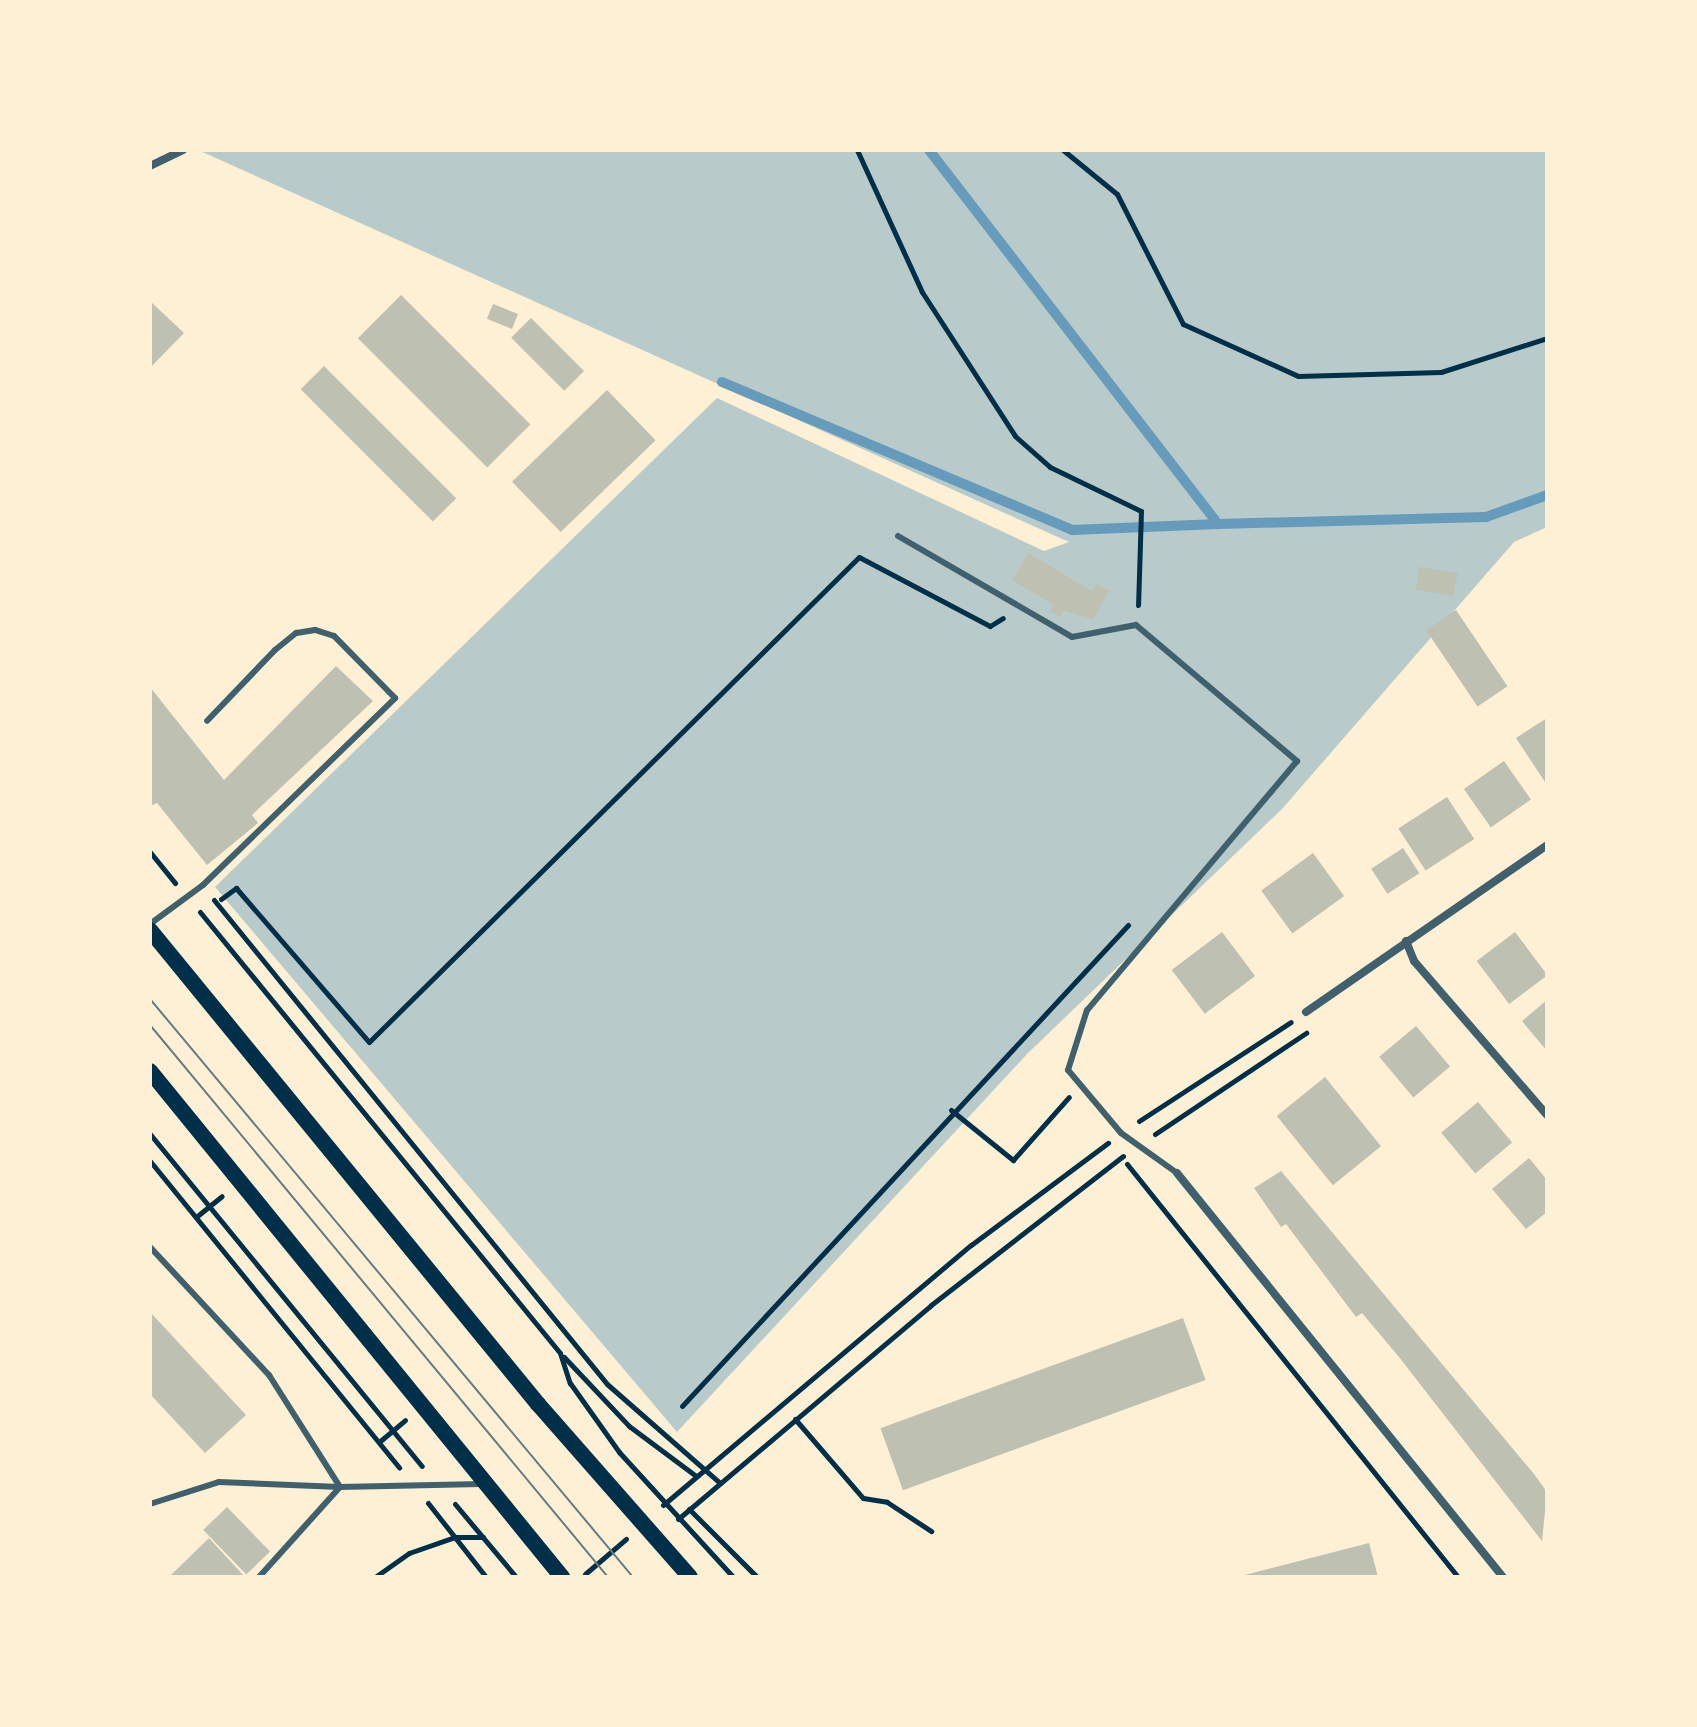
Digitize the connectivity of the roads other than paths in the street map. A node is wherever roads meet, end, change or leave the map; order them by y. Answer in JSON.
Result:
{"nodes":[{"id":1,"x":183,"y":150,"type":"edge"},
{"id":2,"x":150,"y":166,"type":"edge"},
{"id":3,"x":898,"y":536,"type":"dead end"},
{"id":4,"x":207,"y":721,"type":"dead end"},
{"id":5,"x":1547,"y":845,"type":"edge"},
{"id":6,"x":150,"y":927,"type":"edge"},
{"id":7,"x":1406,"y":941,"type":"junction"},
{"id":8,"x":1306,"y":1012,"type":"road end"},
{"id":9,"x":150,"y":1071,"type":"edge"},
{"id":10,"x":1547,"y":1115,"type":"edge"},
{"id":11,"x":1177,"y":1173,"type":"joint"},
{"id":12,"x":150,"y":1247,"type":"edge"},
{"id":13,"x":485,"y":1484,"type":"junction"},
{"id":14,"x":340,"y":1487,"type":"junction"},
{"id":15,"x":150,"y":1504,"type":"edge"},
{"id":16,"x":259,"y":1577,"type":"edge"},
{"id":17,"x":562,"y":1577,"type":"edge"},
{"id":18,"x":690,"y":1577,"type":"edge"},
{"id":19,"x":1503,"y":1577,"type":"edge"}],
"edges":[{"from":1,"to":2,"type":"street"},
{"from":3,"to":11,"type":"lane"},
{"from":4,"to":6,"type":"lane"},
{"from":5,"to":7,"type":"street"},
{"from":6,"to":18,"type":"main road"},
{"from":7,"to":8,"type":"street"},
{"from":7,"to":10,"type":"street"},
{"from":9,"to":13,"type":"main road"},
{"from":11,"to":19,"type":"street"},
{"from":12,"to":14,"type":"lane"},
{"from":13,"to":14,"type":"lane"},
{"from":13,"to":17,"type":"main road"},
{"from":14,"to":15,"type":"lane"},
{"from":14,"to":16,"type":"lane"}]}
